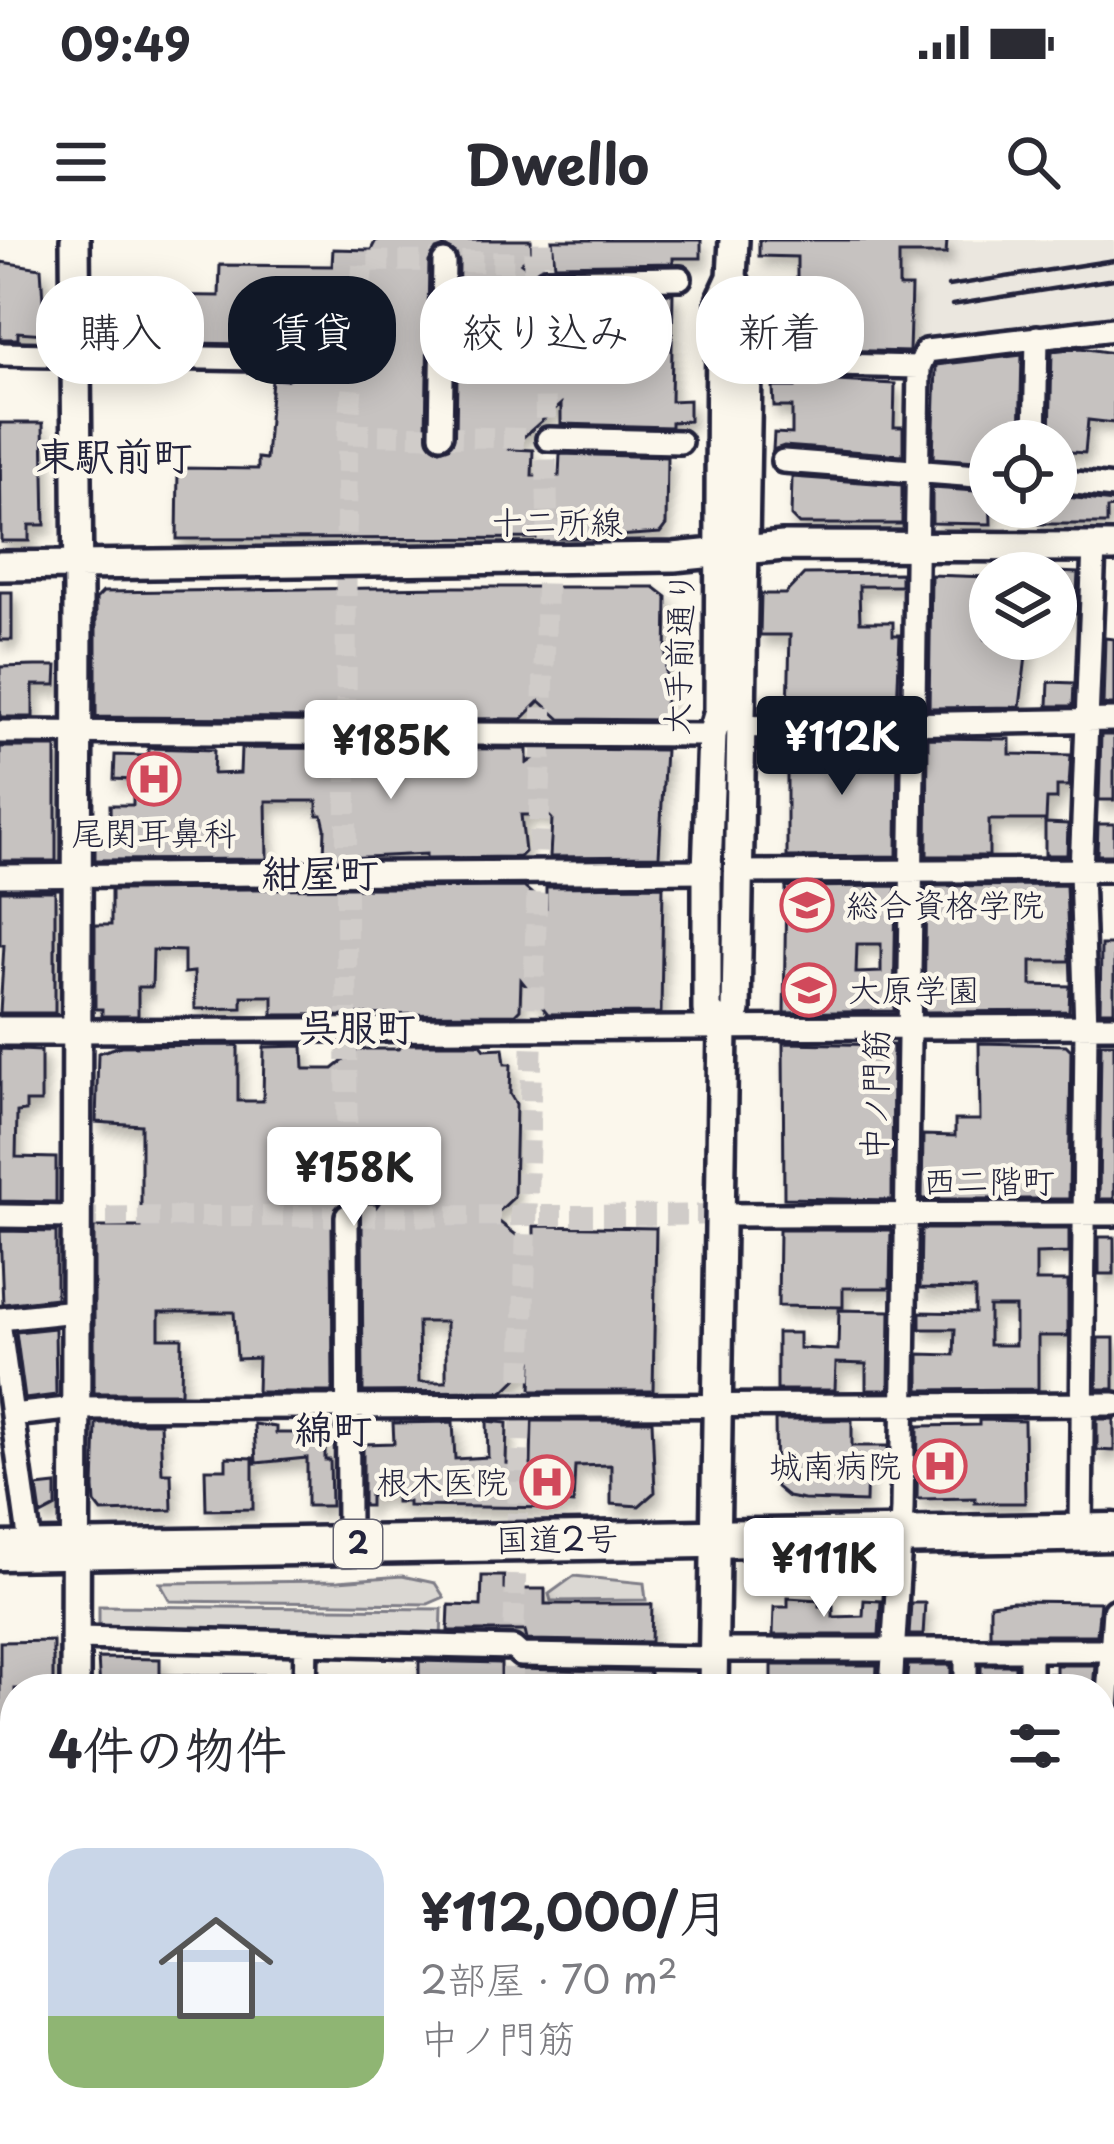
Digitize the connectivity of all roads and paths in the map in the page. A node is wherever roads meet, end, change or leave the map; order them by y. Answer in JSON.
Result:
{"nodes":[{"id":1,"x":75,"y":240,"type":"edge"},
{"id":2,"x":734,"y":240,"type":"edge"},
{"id":3,"x":449,"y":254,"type":"edge"},
{"id":4,"x":76,"y":276,"type":"edge"},
{"id":5,"x":732,"y":276,"type":"edge"},
{"id":6,"x":672,"y":278,"type":"edge"},
{"id":7,"x":680,"y":278,"type":"dead end"},
{"id":8,"x":1114,"y":329,"type":"edge"},
{"id":9,"x":1037,"y":337,"type":"junction"},
{"id":10,"x":0,"y":354,"type":"edge"},
{"id":11,"x":36,"y":354,"type":"edge"},
{"id":12,"x":923,"y":359,"type":"junction"},
{"id":13,"x":864,"y":360,"type":"edge"},
{"id":14,"x":77,"y":384,"type":"edge"},
{"id":15,"x":725,"y":384,"type":"edge"},
{"id":16,"x":746,"y":384,"type":"edge"},
{"id":17,"x":1035,"y":420,"type":"edge"},
{"id":18,"x":441,"y":435,"type":"dead end"},
{"id":19,"x":548,"y":439,"type":"tunnel mouth"},
{"id":20,"x":680,"y":442,"type":"dead end"},
{"id":21,"x":783,"y":461,"type":"dead end"},
{"id":22,"x":919,"y":472,"type":"junction"},
{"id":23,"x":969,"y":476,"type":"edge"},
{"id":24,"x":1077,"y":484,"type":"edge"},
{"id":25,"x":1114,"y":487,"type":"edge"},
{"id":26,"x":919,"y":547,"type":"junction"},
{"id":27,"x":1104,"y":547,"type":"edge"},
{"id":28,"x":732,"y":550,"type":"junction"},
{"id":29,"x":78,"y":565,"type":"junction"},
{"id":30,"x":0,"y":566,"type":"edge"},
{"id":31,"x":1086,"y":720,"type":"junction"},
{"id":32,"x":1114,"y":720,"type":"edge"},
{"id":33,"x":912,"y":721,"type":"junction"},
{"id":34,"x":740,"y":727,"type":"junction"},
{"id":35,"x":0,"y":732,"type":"edge"},
{"id":36,"x":76,"y":732,"type":"junction"},
{"id":37,"x":712,"y":735,"type":"junction"},
{"id":38,"x":1114,"y":870,"type":"edge"},
{"id":39,"x":706,"y":871,"type":"junction"},
{"id":40,"x":1081,"y":871,"type":"junction"},
{"id":41,"x":739,"y":872,"type":"junction"},
{"id":42,"x":911,"y":872,"type":"junction"},
{"id":43,"x":76,"y":874,"type":"junction"},
{"id":44,"x":0,"y":876,"type":"edge"},
{"id":45,"x":1114,"y":1027,"type":"edge"},
{"id":46,"x":723,"y":1028,"type":"junction"},
{"id":47,"x":1086,"y":1028,"type":"junction"},
{"id":48,"x":908,"y":1029,"type":"junction"},
{"id":49,"x":76,"y":1030,"type":"junction"},
{"id":50,"x":0,"y":1031,"type":"edge"},
{"id":51,"x":906,"y":1214,"type":"junction"},
{"id":52,"x":1114,"y":1214,"type":"edge"},
{"id":53,"x":720,"y":1215,"type":"junction"},
{"id":54,"x":1083,"y":1215,"type":"junction"},
{"id":55,"x":0,"y":1216,"type":"edge"},
{"id":56,"x":76,"y":1216,"type":"junction"},
{"id":57,"x":347,"y":1216,"type":"tunnel mouth"},
{"id":58,"x":75,"y":1310,"type":"junction"},
{"id":59,"x":0,"y":1319,"type":"edge"},
{"id":60,"x":0,"y":1329,"type":"edge"},
{"id":61,"x":1114,"y":1404,"type":"edge"},
{"id":62,"x":903,"y":1405,"type":"junction"},
{"id":63,"x":1080,"y":1405,"type":"junction"},
{"id":64,"x":349,"y":1406,"type":"junction"},
{"id":65,"x":76,"y":1408,"type":"junction"},
{"id":66,"x":717,"y":1408,"type":"junction"},
{"id":67,"x":12,"y":1415,"type":"junction"},
{"id":68,"x":1098,"y":1532,"type":"edge"},
{"id":69,"x":901,"y":1534,"type":"junction"},
{"id":70,"x":715,"y":1536,"type":"junction"},
{"id":71,"x":348,"y":1544,"type":"junction"},
{"id":72,"x":75,"y":1550,"type":"junction"},
{"id":73,"x":15,"y":1551,"type":"edge"},
{"id":74,"x":1114,"y":1611,"type":"edge"},
{"id":75,"x":76,"y":1638,"type":"junction"},
{"id":76,"x":306,"y":1643,"type":"junction"},
{"id":77,"x":1111,"y":1650,"type":"edge"},
{"id":78,"x":894,"y":1651,"type":"junction"},
{"id":79,"x":966,"y":1651,"type":"junction"},
{"id":80,"x":1030,"y":1651,"type":"junction"},
{"id":81,"x":713,"y":1654,"type":"junction"},
{"id":82,"x":75,"y":1674,"type":"edge"},
{"id":83,"x":305,"y":1674,"type":"edge"},
{"id":84,"x":713,"y":1674,"type":"edge"},
{"id":85,"x":892,"y":1674,"type":"edge"},
{"id":86,"x":966,"y":1674,"type":"edge"},
{"id":87,"x":1030,"y":1674,"type":"edge"}],
"edges":[{"from":1,"to":4,"type":"street"},
{"from":2,"to":5,"type":"street","name":"大手前通り"},
{"from":3,"to":18,"type":"street"},
{"from":6,"to":7,"type":"street"},
{"from":8,"to":9,"type":"street"},
{"from":9,"to":12,"type":"street"},
{"from":9,"to":17,"type":"street"},
{"from":10,"to":11,"type":"street"},
{"from":12,"to":13,"type":"street"},
{"from":12,"to":22,"type":"street","name":"中ノ門筋"},
{"from":14,"to":29,"type":"street"},
{"from":15,"to":28,"type":"street","name":"大手前通り"},
{"from":16,"to":28,"type":"street","name":"大手前通り"},
{"from":19,"to":20,"type":"street"},
{"from":21,"to":22,"type":"street"},
{"from":22,"to":23,"type":"street"},
{"from":22,"to":26,"type":"street","name":"中ノ門筋"},
{"from":24,"to":25,"type":"street"},
{"from":26,"to":27,"type":"street","name":"十二所線"},
{"from":26,"to":28,"type":"street","name":"十二所線"},
{"from":26,"to":33,"type":"street","name":"中ノ門筋"},
{"from":27,"to":31,"type":"street"},
{"from":28,"to":29,"type":"street","name":"十二所線"},
{"from":28,"to":34,"type":"street","name":"大手前通り"},
{"from":28,"to":37,"type":"street","name":"大手前通り"},
{"from":29,"to":30,"type":"street","name":"十二所線"},
{"from":29,"to":36,"type":"street"},
{"from":31,"to":32,"type":"street"},
{"from":31,"to":33,"type":"street"},
{"from":31,"to":40,"type":"street"},
{"from":33,"to":34,"type":"street"},
{"from":33,"to":42,"type":"street","name":"中ノ門筋"},
{"from":34,"to":41,"type":"street","name":"大手前通り"},
{"from":35,"to":36,"type":"street"},
{"from":36,"to":37,"type":"street"},
{"from":36,"to":43,"type":"street"},
{"from":37,"to":39,"type":"street","name":"大手前通り"},
{"from":38,"to":40,"type":"street"},
{"from":39,"to":43,"type":"street"},
{"from":39,"to":46,"type":"street","name":"大手前通り"},
{"from":40,"to":42,"type":"street"},
{"from":40,"to":47,"type":"street"},
{"from":41,"to":42,"type":"street"},
{"from":41,"to":46,"type":"street","name":"大手前通り"},
{"from":42,"to":48,"type":"street","name":"中ノ門筋"},
{"from":43,"to":44,"type":"street"},
{"from":43,"to":49,"type":"street"},
{"from":45,"to":47,"type":"street"},
{"from":46,"to":48,"type":"street"},
{"from":46,"to":49,"type":"street"},
{"from":46,"to":53,"type":"street","name":"大手前通り"},
{"from":47,"to":48,"type":"street"},
{"from":47,"to":54,"type":"street"},
{"from":48,"to":51,"type":"street","name":"中ノ門筋"},
{"from":49,"to":50,"type":"street"},
{"from":49,"to":56,"type":"street"},
{"from":51,"to":53,"type":"street","name":"西二階町"},
{"from":51,"to":54,"type":"street","name":"西二階町"},
{"from":51,"to":62,"type":"street","name":"中ノ門筋"},
{"from":52,"to":54,"type":"street","name":"西二階町"},
{"from":53,"to":66,"type":"street","name":"大手前通り"},
{"from":54,"to":63,"type":"street"},
{"from":55,"to":56,"type":"street"},
{"from":56,"to":58,"type":"street"},
{"from":57,"to":64,"type":"street"},
{"from":58,"to":59,"type":"street"},
{"from":58,"to":65,"type":"street"},
{"from":60,"to":67,"type":"street"},
{"from":61,"to":63,"type":"street"},
{"from":62,"to":63,"type":"street"},
{"from":62,"to":66,"type":"street"},
{"from":62,"to":69,"type":"street","name":"中ノ門筋"},
{"from":63,"to":68,"type":"street"},
{"from":64,"to":65,"type":"street"},
{"from":64,"to":66,"type":"street"},
{"from":64,"to":71,"type":"street"},
{"from":65,"to":67,"type":"street"},
{"from":65,"to":72,"type":"street"},
{"from":66,"to":70,"type":"street","name":"大手前通り"},
{"from":67,"to":73,"type":"street"},
{"from":68,"to":69,"type":"highway","name":"国道2号","number":"2"},
{"from":69,"to":70,"type":"highway","name":"国道2号","number":"2"},
{"from":69,"to":78,"type":"street","name":"中ノ門筋"},
{"from":70,"to":71,"type":"highway","name":"国道2号","number":"2"},
{"from":70,"to":81,"type":"street","name":"大手前通り"},
{"from":71,"to":72,"type":"highway","name":"国道2号","number":"2"},
{"from":72,"to":73,"type":"highway","name":"国道2号","number":"2"},
{"from":72,"to":75,"type":"street"},
{"from":74,"to":77,"type":"street"},
{"from":75,"to":76,"type":"street"},
{"from":75,"to":82,"type":"street"},
{"from":76,"to":81,"type":"street"},
{"from":76,"to":83,"type":"street"},
{"from":77,"to":80,"type":"street"},
{"from":78,"to":79,"type":"street"},
{"from":78,"to":81,"type":"street"},
{"from":78,"to":85,"type":"street","name":"中ノ門筋"},
{"from":79,"to":80,"type":"street"},
{"from":79,"to":86,"type":"street"},
{"from":80,"to":87,"type":"street"},
{"from":81,"to":84,"type":"street","name":"大手前通り"}]}
